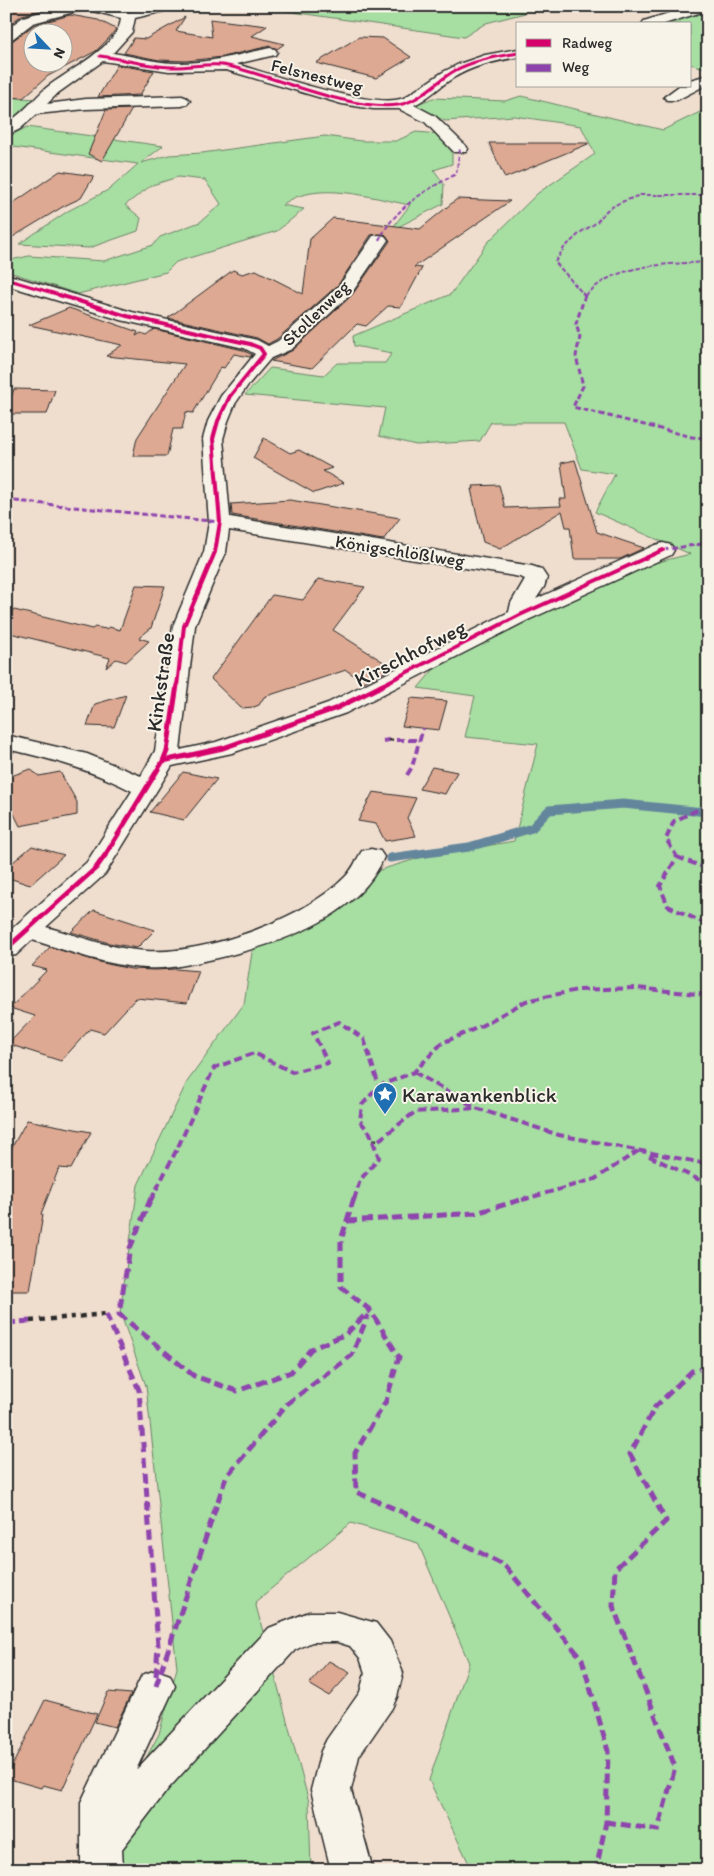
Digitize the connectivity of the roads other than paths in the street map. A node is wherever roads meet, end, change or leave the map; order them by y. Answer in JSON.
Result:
{"nodes":[{"id":1,"x":80,"y":6,"type":"edge"},
{"id":2,"x":89,"y":6,"type":"edge"},
{"id":3,"x":168,"y":6,"type":"edge"},
{"id":4,"x":706,"y":6,"type":"edge"},
{"id":5,"x":128,"y":16,"type":"junction"},
{"id":6,"x":6,"y":18,"type":"edge"},
{"id":7,"x":28,"y":20,"type":"junction"},
{"id":8,"x":655,"y":22,"type":"edge"},
{"id":9,"x":6,"y":37,"type":"edge"},
{"id":10,"x":270,"y":52,"type":"dead end"},
{"id":11,"x":516,"y":53,"type":"edge"},
{"id":12,"x":100,"y":56,"type":"junction"},
{"id":13,"x":217,"y":65,"type":"junction"},
{"id":14,"x":708,"y":79,"type":"edge"},
{"id":15,"x":692,"y":87,"type":"edge"},
{"id":16,"x":690,"y":88,"type":"edge"},
{"id":17,"x":672,"y":97,"type":"dead end"},
{"id":18,"x":182,"y":101,"type":"dead end"},
{"id":19,"x":402,"y":105,"type":"junction"},
{"id":20,"x":35,"y":110,"type":"junction"},
{"id":21,"x":6,"y":131,"type":"edge"},
{"id":22,"x":460,"y":149,"type":"dead end"},
{"id":23,"x":379,"y":240,"type":"dead end"},
{"id":24,"x":6,"y":278,"type":"edge"},
{"id":25,"x":264,"y":354,"type":"junction"},
{"id":26,"x":220,"y":522,"type":"junction"},
{"id":27,"x":663,"y":550,"type":"dead end"},
{"id":28,"x":520,"y":615,"type":"junction"},
{"id":29,"x":6,"y":742,"type":"edge"},
{"id":30,"x":163,"y":761,"type":"junction"},
{"id":31,"x":146,"y":788,"type":"junction"},
{"id":32,"x":371,"y":857,"type":"dead end"},
{"id":33,"x":27,"y":930,"type":"junction"},
{"id":34,"x":6,"y":949,"type":"edge"},
{"id":35,"x":156,"y":1686,"type":"dead end"},
{"id":36,"x":102,"y":1857,"type":"edge"},
{"id":37,"x":352,"y":1870,"type":"edge"}],
"edges":[{"from":1,"to":7,"type":"street"},
{"from":2,"to":5,"type":"street"},
{"from":3,"to":5,"type":"street"},
{"from":4,"to":8,"type":"street"},
{"from":5,"to":12,"type":"street"},
{"from":6,"to":7,"type":"street"},
{"from":7,"to":9,"type":"street"},
{"from":10,"to":13,"type":"street","name":"Felsnestweg"},
{"from":11,"to":19,"type":"street"},
{"from":12,"to":13,"type":"street","name":"Felsnestweg"},
{"from":12,"to":20,"type":"street"},
{"from":13,"to":19,"type":"street","name":"Felsnestweg"},
{"from":14,"to":15,"type":"street"},
{"from":16,"to":17,"type":"street"},
{"from":18,"to":20,"type":"street"},
{"from":19,"to":22,"type":"street"},
{"from":20,"to":21,"type":"street"},
{"from":23,"to":25,"type":"street","name":"Stollenweg"},
{"from":24,"to":25,"type":"street"},
{"from":25,"to":26,"type":"street","name":"Kinkstraße"},
{"from":26,"to":28,"type":"street","name":"Königschlößlweg"},
{"from":26,"to":30,"type":"street","name":"Kinkstraße"},
{"from":27,"to":28,"type":"street","name":"Kirschhofweg"},
{"from":28,"to":30,"type":"street","name":"Kirschhofweg"},
{"from":29,"to":31,"type":"street"},
{"from":30,"to":31,"type":"street","name":"Kinkstraße"},
{"from":31,"to":33,"type":"street","name":"Kinkstraße"},
{"from":32,"to":33,"type":"street"},
{"from":33,"to":34,"type":"street","name":"Kinkstraße"},
{"from":35,"to":36,"type":"street"},
{"from":36,"to":37,"type":"street"}]}
